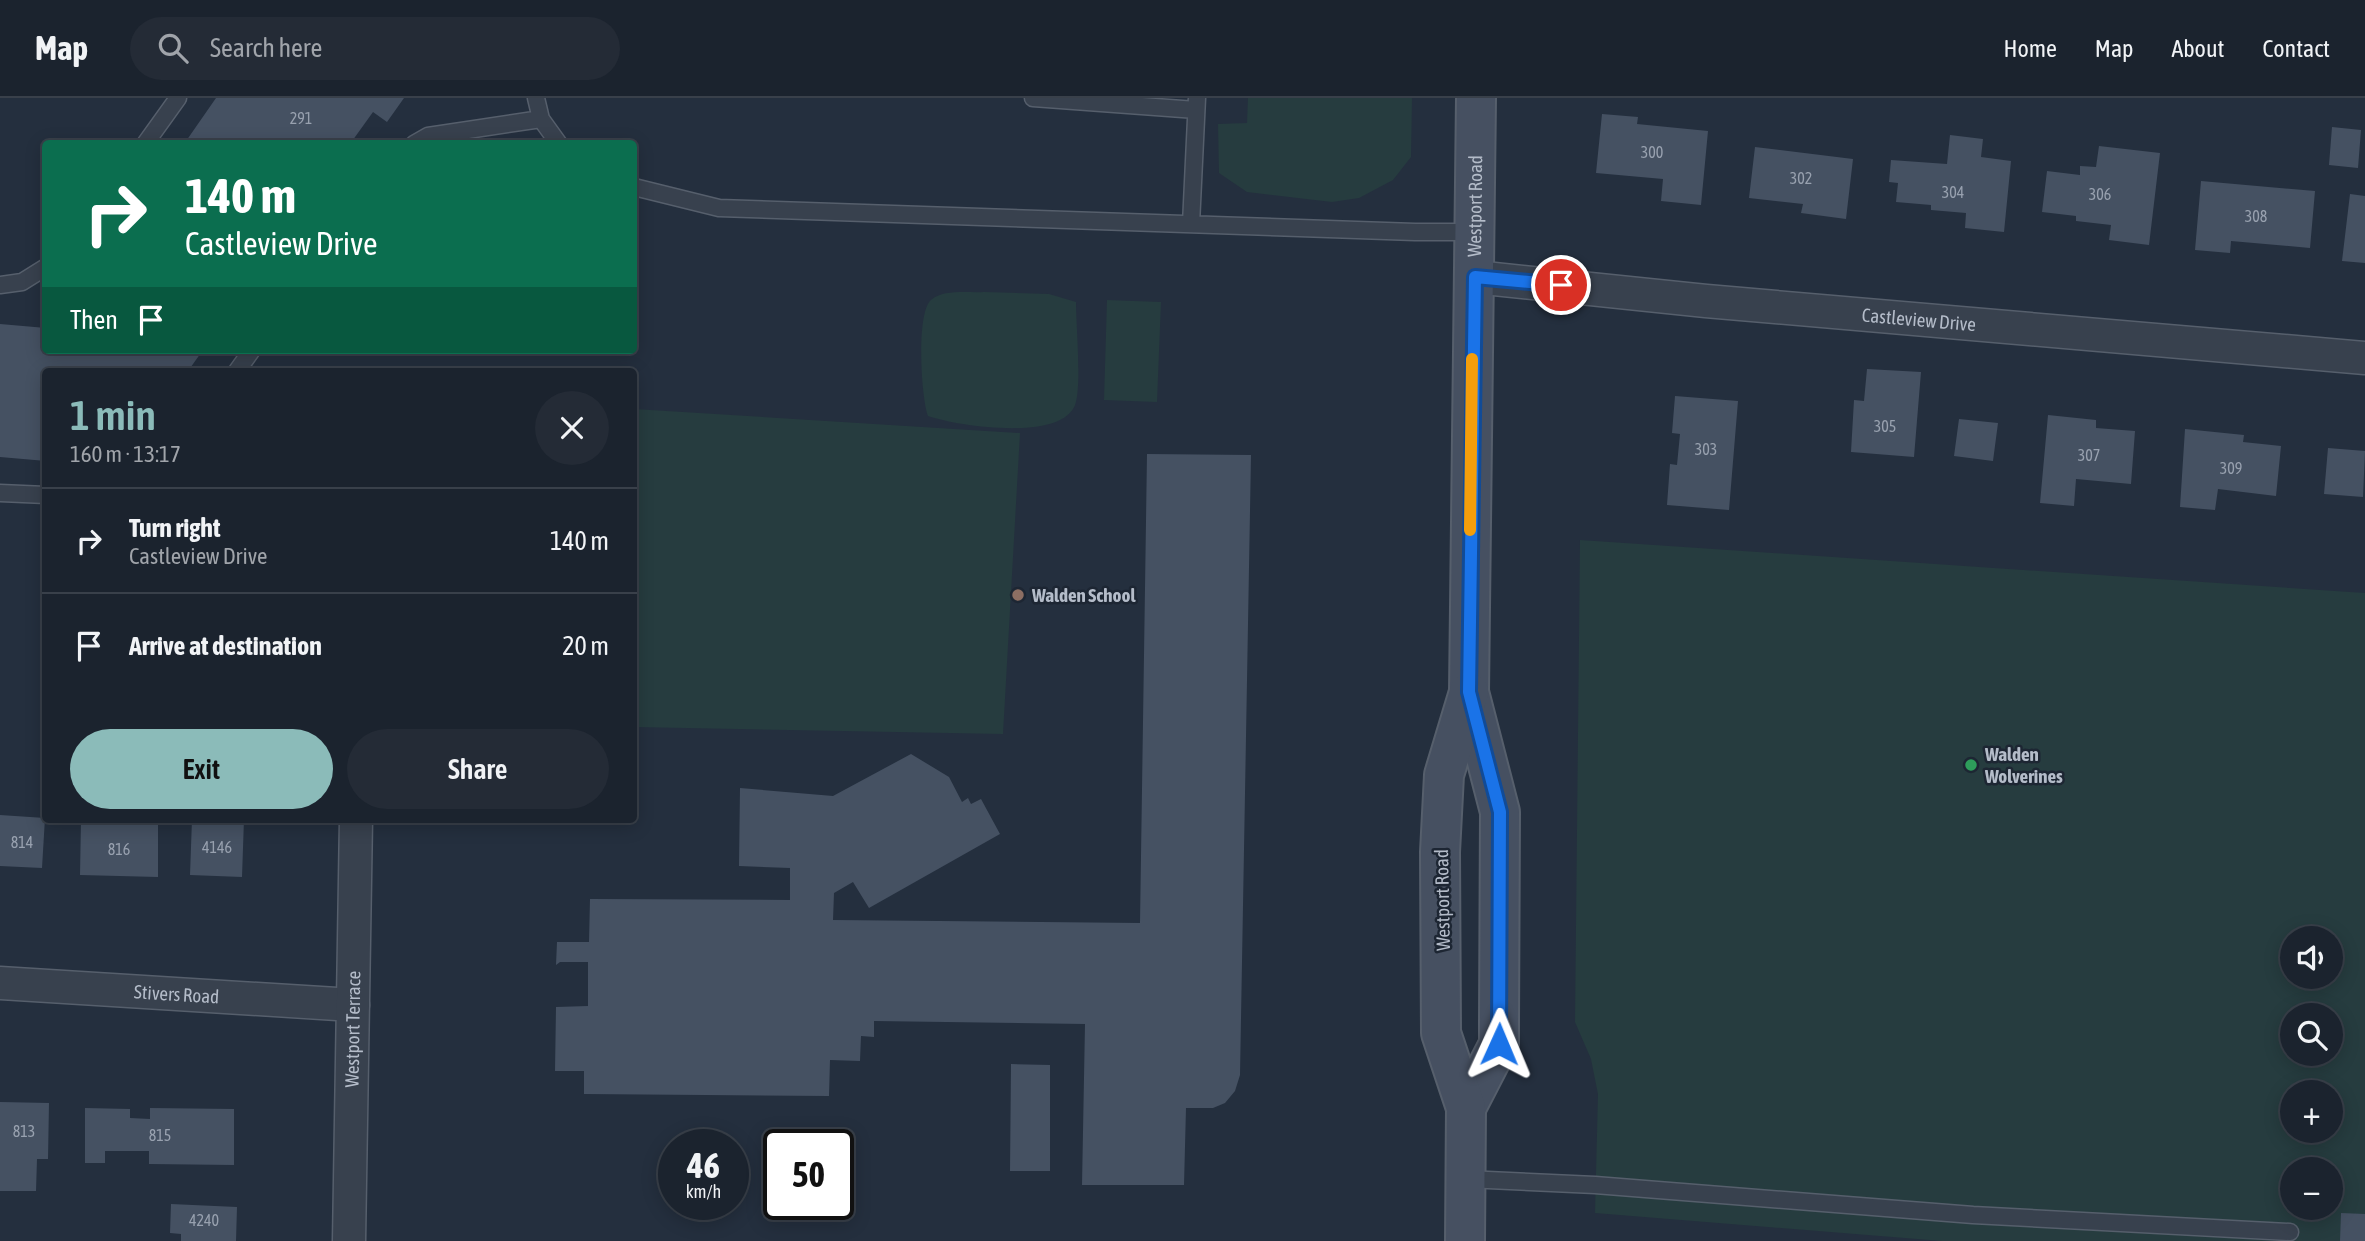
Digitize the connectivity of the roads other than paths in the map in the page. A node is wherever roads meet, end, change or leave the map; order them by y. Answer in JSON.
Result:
{"nodes":[{"id":1,"x":177,"y":98,"type":"edge"},
{"id":2,"x":536,"y":98,"type":"edge"},
{"id":3,"x":1033,"y":98,"type":"edge"},
{"id":4,"x":1476,"y":98,"type":"edge"},
{"id":5,"x":1196,"y":104,"type":"edge"},
{"id":6,"x":541,"y":119,"type":"junction"},
{"id":7,"x":148,"y":140,"type":"edge"},
{"id":8,"x":421,"y":140,"type":"edge"},
{"id":9,"x":556,"y":140,"type":"edge"},
{"id":10,"x":637,"y":188,"type":"edge"},
{"id":11,"x":1191,"y":224,"type":"junction"},
{"id":12,"x":1475,"y":232,"type":"junction"},
{"id":13,"x":42,"y":270,"type":"edge"},
{"id":14,"x":1475,"y":277,"type":"junction"},
{"id":15,"x":0,"y":285,"type":"edge"},
{"id":16,"x":2365,"y":358,"type":"edge"},
{"id":17,"x":0,"y":493,"type":"edge"},
{"id":18,"x":42,"y":495,"type":"edge"},
{"id":19,"x":1469,"y":692,"type":"junction"},
{"id":20,"x":356,"y":823,"type":"edge"},
{"id":21,"x":0,"y":983,"type":"edge"},
{"id":22,"x":353,"y":1005,"type":"junction"},
{"id":23,"x":1466,"y":1108,"type":"junction"},
{"id":24,"x":1466,"y":1179,"type":"junction"},
{"id":25,"x":2290,"y":1232,"type":"dead end"},
{"id":26,"x":349,"y":1241,"type":"edge"},
{"id":27,"x":1465,"y":1241,"type":"edge"}],
"edges":[{"from":1,"to":7,"type":"lane"},
{"from":2,"to":6,"type":"lane"},
{"from":3,"to":5,"type":"lane"},
{"from":4,"to":12,"type":"main road","name":"Westport Road"},
{"from":5,"to":11,"type":"lane"},
{"from":6,"to":8,"type":"lane"},
{"from":6,"to":9,"type":"lane"},
{"from":10,"to":11,"type":"lane"},
{"from":11,"to":12,"type":"lane"},
{"from":12,"to":14,"type":"main road","name":"Westport Road"},
{"from":13,"to":15,"type":"lane"},
{"from":14,"to":16,"type":"street","name":"Castleview Drive"},
{"from":14,"to":19,"type":"main road","name":"Westport Road"},
{"from":17,"to":18,"type":"lane"},
{"from":19,"to":23,"type":"main road","name":"Westport Road"},
{"from":19,"to":23,"type":"main road","name":"Westport Road"},
{"from":20,"to":22,"type":"street","name":"Westport Terrace"},
{"from":21,"to":22,"type":"street","name":"Stivers Road"},
{"from":22,"to":26,"type":"street","name":"Westport Terrace"},
{"from":23,"to":24,"type":"main road","name":"Westport Road"},
{"from":24,"to":25,"type":"lane"},
{"from":24,"to":27,"type":"main road","name":"Westport Road"}]}
